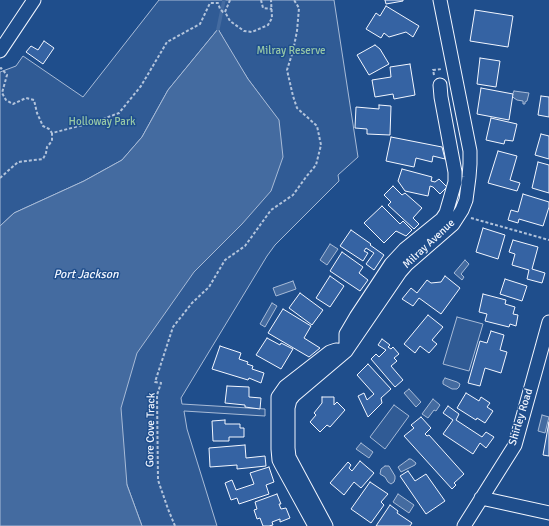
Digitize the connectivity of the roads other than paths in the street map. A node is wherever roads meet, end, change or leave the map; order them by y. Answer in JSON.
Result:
{"nodes":[{"id":1,"x":34,"y":0,"type":"edge"},
{"id":2,"x":439,"y":2,"type":"edge"},
{"id":3,"x":0,"y":51,"type":"edge"},
{"id":4,"x":440,"y":85,"type":"dead end"},
{"id":5,"x":549,"y":322,"type":"edge"},
{"id":6,"x":346,"y":351,"type":"junction"},
{"id":7,"x":481,"y":498,"type":"junction"},
{"id":8,"x":549,"y":513,"type":"edge"},
{"id":9,"x":315,"y":526,"type":"edge"},
{"id":10,"x":326,"y":526,"type":"edge"},
{"id":11,"x":464,"y":526,"type":"edge"}],
"edges":[{"from":1,"to":3,"type":"street"},
{"from":2,"to":6,"type":"street","name":"Milray Avenue"},
{"from":4,"to":6,"type":"street","name":"Milray Avenue"},
{"from":5,"to":7,"type":"street","name":"Shirley Road"},
{"from":6,"to":9,"type":"street"},
{"from":6,"to":10,"type":"street","name":"Milray Avenue"},
{"from":7,"to":8,"type":"street"},
{"from":7,"to":11,"type":"street","name":"Shirley Road"}]}
